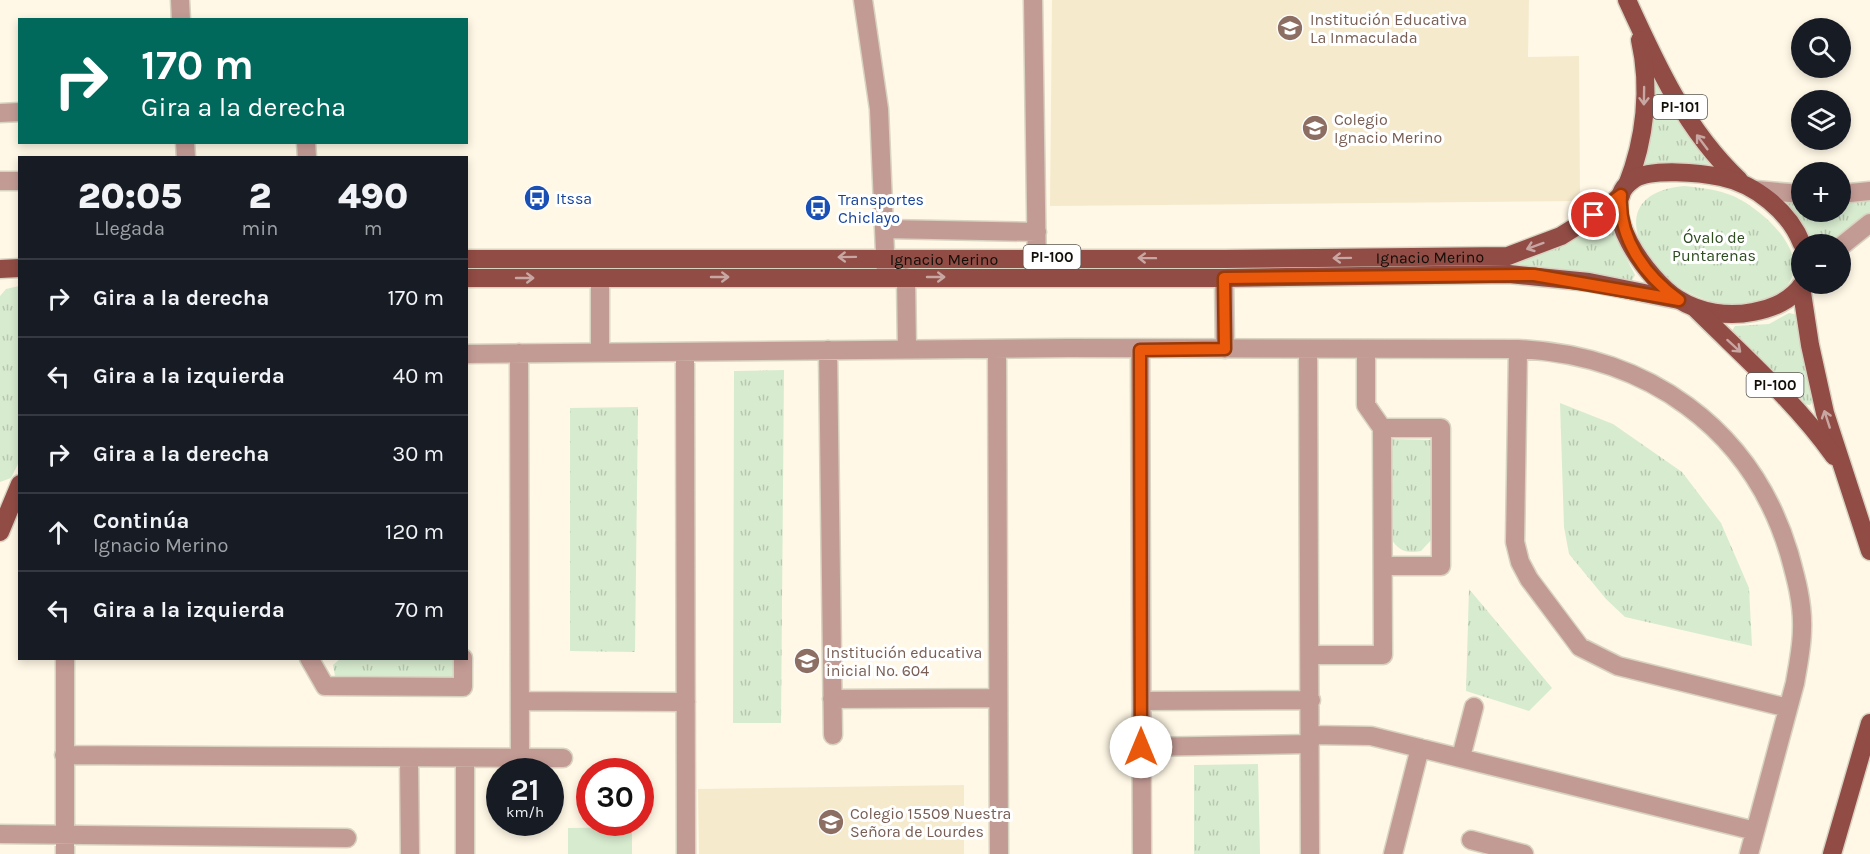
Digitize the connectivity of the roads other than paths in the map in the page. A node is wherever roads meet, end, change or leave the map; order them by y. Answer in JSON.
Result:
{"nodes":[{"id":1,"x":180,"y":0,"type":"edge"},
{"id":2,"x":863,"y":0,"type":"edge"},
{"id":3,"x":1034,"y":0,"type":"edge"},
{"id":4,"x":1627,"y":0,"type":"edge"},
{"id":5,"x":1635,"y":17,"type":"junction"},
{"id":6,"x":181,"y":18,"type":"edge"},
{"id":7,"x":18,"y":112,"type":"edge"},
{"id":8,"x":0,"y":113,"type":"edge"},
{"id":9,"x":18,"y":180,"type":"edge"},
{"id":10,"x":0,"y":181,"type":"edge"},
{"id":11,"x":1749,"y":187,"type":"junction"},
{"id":12,"x":1624,"y":190,"type":"junction"},
{"id":13,"x":1870,"y":191,"type":"edge"},
{"id":14,"x":1791,"y":193,"type":"edge"},
{"id":15,"x":1851,"y":193,"type":"edge"},
{"id":16,"x":1870,"y":223,"type":"edge"},
{"id":17,"x":885,"y":229,"type":"junction"},
{"id":18,"x":1037,"y":232,"type":"junction"},
{"id":19,"x":1797,"y":234,"type":"edge"},
{"id":20,"x":1851,"y":238,"type":"edge"},
{"id":21,"x":886,"y":257,"type":"junction"},
{"id":22,"x":1037,"y":257,"type":"junction"},
{"id":23,"x":468,"y":259,"type":"edge"},
{"id":24,"x":18,"y":268,"type":"edge"},
{"id":25,"x":0,"y":269,"type":"edge"},
{"id":26,"x":886,"y":276,"type":"junction"},
{"id":27,"x":0,"y":277,"type":"edge"},
{"id":28,"x":18,"y":277,"type":"edge"},
{"id":29,"x":906,"y":277,"type":"junction"},
{"id":30,"x":1037,"y":277,"type":"junction"},
{"id":31,"x":468,"y":278,"type":"edge"},
{"id":32,"x":600,"y":278,"type":"junction"},
{"id":33,"x":1224,"y":278,"type":"junction"},
{"id":34,"x":1796,"y":294,"type":"edge"},
{"id":35,"x":1803,"y":294,"type":"edge"},
{"id":36,"x":1686,"y":303,"type":"junction"},
{"id":37,"x":997,"y":349,"type":"junction"},
{"id":38,"x":1225,"y":349,"type":"junction"},
{"id":39,"x":1518,"y":349,"type":"junction"},
{"id":40,"x":828,"y":350,"type":"junction"},
{"id":41,"x":907,"y":350,"type":"junction"},
{"id":42,"x":1140,"y":350,"type":"junction"},
{"id":43,"x":1308,"y":350,"type":"junction"},
{"id":44,"x":1366,"y":350,"type":"junction"},
{"id":45,"x":685,"y":352,"type":"junction"},
{"id":46,"x":519,"y":353,"type":"junction"},
{"id":47,"x":600,"y":353,"type":"junction"},
{"id":48,"x":468,"y":354,"type":"edge"},
{"id":49,"x":1382,"y":428,"type":"junction"},
{"id":50,"x":1846,"y":475,"type":"junction"},
{"id":51,"x":18,"y":489,"type":"edge"},
{"id":52,"x":0,"y":532,"type":"edge"},
{"id":53,"x":1870,"y":551,"type":"edge"},
{"id":54,"x":1385,"y":566,"type":"junction"},
{"id":55,"x":1311,"y":655,"type":"junction"},
{"id":56,"x":65,"y":660,"type":"edge"},
{"id":57,"x":463,"y":660,"type":"edge"},
{"id":58,"x":316,"y":661,"type":"edge"},
{"id":59,"x":998,"y":698,"type":"junction"},
{"id":60,"x":832,"y":699,"type":"junction"},
{"id":61,"x":1311,"y":700,"type":"junction"},
{"id":62,"x":520,"y":701,"type":"junction"},
{"id":63,"x":1142,"y":701,"type":"junction"},
{"id":64,"x":686,"y":702,"type":"junction"},
{"id":65,"x":1474,"y":708,"type":"dead end"},
{"id":66,"x":1788,"y":708,"type":"junction"},
{"id":67,"x":1870,"y":723,"type":"edge"},
{"id":68,"x":833,"y":735,"type":"dead end"},
{"id":69,"x":1311,"y":740,"type":"junction"},
{"id":70,"x":1141,"y":747,"type":"junction"},
{"id":71,"x":1420,"y":748,"type":"junction"},
{"id":72,"x":64,"y":756,"type":"junction"},
{"id":73,"x":1461,"y":757,"type":"junction"},
{"id":74,"x":409,"y":758,"type":"junction"},
{"id":75,"x":465,"y":758,"type":"junction"},
{"id":76,"x":486,"y":758,"type":"edge"},
{"id":77,"x":520,"y":758,"type":"edge"},
{"id":78,"x":1755,"y":831,"type":"junction"},
{"id":79,"x":0,"y":834,"type":"edge"},
{"id":80,"x":65,"y":835,"type":"junction"},
{"id":81,"x":347,"y":838,"type":"dead end"},
{"id":82,"x":1471,"y":840,"type":"dead end"},
{"id":83,"x":65,"y":854,"type":"edge"},
{"id":84,"x":410,"y":854,"type":"edge"},
{"id":85,"x":465,"y":854,"type":"edge"},
{"id":86,"x":686,"y":854,"type":"edge"},
{"id":87,"x":999,"y":854,"type":"edge"},
{"id":88,"x":1142,"y":854,"type":"edge"},
{"id":89,"x":1310,"y":854,"type":"edge"},
{"id":90,"x":1393,"y":854,"type":"edge"},
{"id":91,"x":1524,"y":854,"type":"edge"},
{"id":92,"x":1749,"y":854,"type":"edge"},
{"id":93,"x":1832,"y":854,"type":"edge"}],
"edges":[{"from":1,"to":6,"type":"street"},
{"from":2,"to":17,"type":"street"},
{"from":3,"to":18,"type":"street"},
{"from":4,"to":5,"type":"main road","number":"PI-101"},
{"from":11,"to":5,"type":"main road","number":"PI-101","one_way":true},
{"from":5,"to":12,"type":"main road","number":"PI-101","one_way":true},
{"from":7,"to":8,"type":"street"},
{"from":9,"to":10,"type":"street"},
{"from":11,"to":12,"type":"main road","number":"PI-100"},
{"from":11,"to":14,"type":"street"},
{"from":11,"to":19,"type":"main road","number":"PI-100"},
{"from":12,"to":22,"type":"main road","name":"Ignacio Merino","number":"PI-100","one_way":true},
{"from":12,"to":36,"type":"main road","number":"PI-100"},
{"from":13,"to":15,"type":"street"},
{"from":16,"to":20,"type":"street"},
{"from":17,"to":18,"type":"street"},
{"from":17,"to":21,"type":"street"},
{"from":18,"to":22,"type":"street"},
{"from":21,"to":22,"type":"main road","name":"Ignacio Merino","number":"PI-100"},
{"from":21,"to":23,"type":"main road","name":"Ignacio Merino","number":"PI-100","one_way":true},
{"from":21,"to":26,"type":"street"},
{"from":22,"to":30,"type":"street"},
{"from":24,"to":25,"type":"main road"},
{"from":26,"to":29,"type":"main road","number":"PI-100"},
{"from":32,"to":26,"type":"main road","number":"PI-100","one_way":true},
{"from":27,"to":28,"type":"main road"},
{"from":29,"to":30,"type":"main road","number":"PI-100","one_way":true},
{"from":29,"to":41,"type":"street"},
{"from":30,"to":33,"type":"main road","number":"PI-100"},
{"from":31,"to":32,"type":"main road","number":"PI-100","one_way":true},
{"from":32,"to":47,"type":"street"},
{"from":33,"to":36,"type":"main road","number":"PI-100"},
{"from":33,"to":38,"type":"street"},
{"from":34,"to":36,"type":"main road","number":"PI-100"},
{"from":50,"to":35,"type":"main road","number":"PI-100","one_way":true},
{"from":36,"to":50,"type":"main road","number":"PI-100","one_way":true},
{"from":37,"to":41,"type":"street"},
{"from":37,"to":42,"type":"street"},
{"from":37,"to":59,"type":"street"},
{"from":38,"to":42,"type":"street"},
{"from":38,"to":43,"type":"street"},
{"from":39,"to":44,"type":"street"},
{"from":39,"to":66,"type":"street"},
{"from":39,"to":66,"type":"street"},
{"from":40,"to":41,"type":"street"},
{"from":40,"to":45,"type":"street"},
{"from":40,"to":60,"type":"street"},
{"from":42,"to":63,"type":"street"},
{"from":43,"to":44,"type":"street"},
{"from":43,"to":55,"type":"street"},
{"from":44,"to":49,"type":"street"},
{"from":45,"to":47,"type":"street"},
{"from":45,"to":64,"type":"street"},
{"from":46,"to":47,"type":"street"},
{"from":46,"to":48,"type":"street"},
{"from":46,"to":62,"type":"street"},
{"from":49,"to":54,"type":"street"},
{"from":49,"to":54,"type":"street"},
{"from":50,"to":53,"type":"main road","number":"PI-100"},
{"from":51,"to":52,"type":"main road"},
{"from":54,"to":55,"type":"street"},
{"from":55,"to":61,"type":"street"},
{"from":56,"to":72,"type":"street"},
{"from":57,"to":58,"type":"street"},
{"from":59,"to":60,"type":"street"},
{"from":59,"to":87,"type":"street"},
{"from":60,"to":68,"type":"street"},
{"from":61,"to":63,"type":"street"},
{"from":61,"to":69,"type":"street"},
{"from":62,"to":64,"type":"street"},
{"from":62,"to":77,"type":"street"},
{"from":63,"to":70,"type":"street"},
{"from":64,"to":86,"type":"street"},
{"from":65,"to":73,"type":"street"},
{"from":66,"to":78,"type":"street"},
{"from":67,"to":93,"type":"main road"},
{"from":69,"to":70,"type":"street"},
{"from":69,"to":71,"type":"street"},
{"from":69,"to":89,"type":"street"},
{"from":70,"to":88,"type":"street"},
{"from":71,"to":73,"type":"street"},
{"from":71,"to":90,"type":"street"},
{"from":72,"to":74,"type":"street"},
{"from":72,"to":80,"type":"street"},
{"from":73,"to":78,"type":"street"},
{"from":74,"to":75,"type":"street"},
{"from":74,"to":84,"type":"street"},
{"from":75,"to":76,"type":"street"},
{"from":75,"to":85,"type":"street"},
{"from":78,"to":92,"type":"street"},
{"from":79,"to":80,"type":"street"},
{"from":80,"to":81,"type":"street"},
{"from":80,"to":83,"type":"street"},
{"from":82,"to":91,"type":"street"}]}
